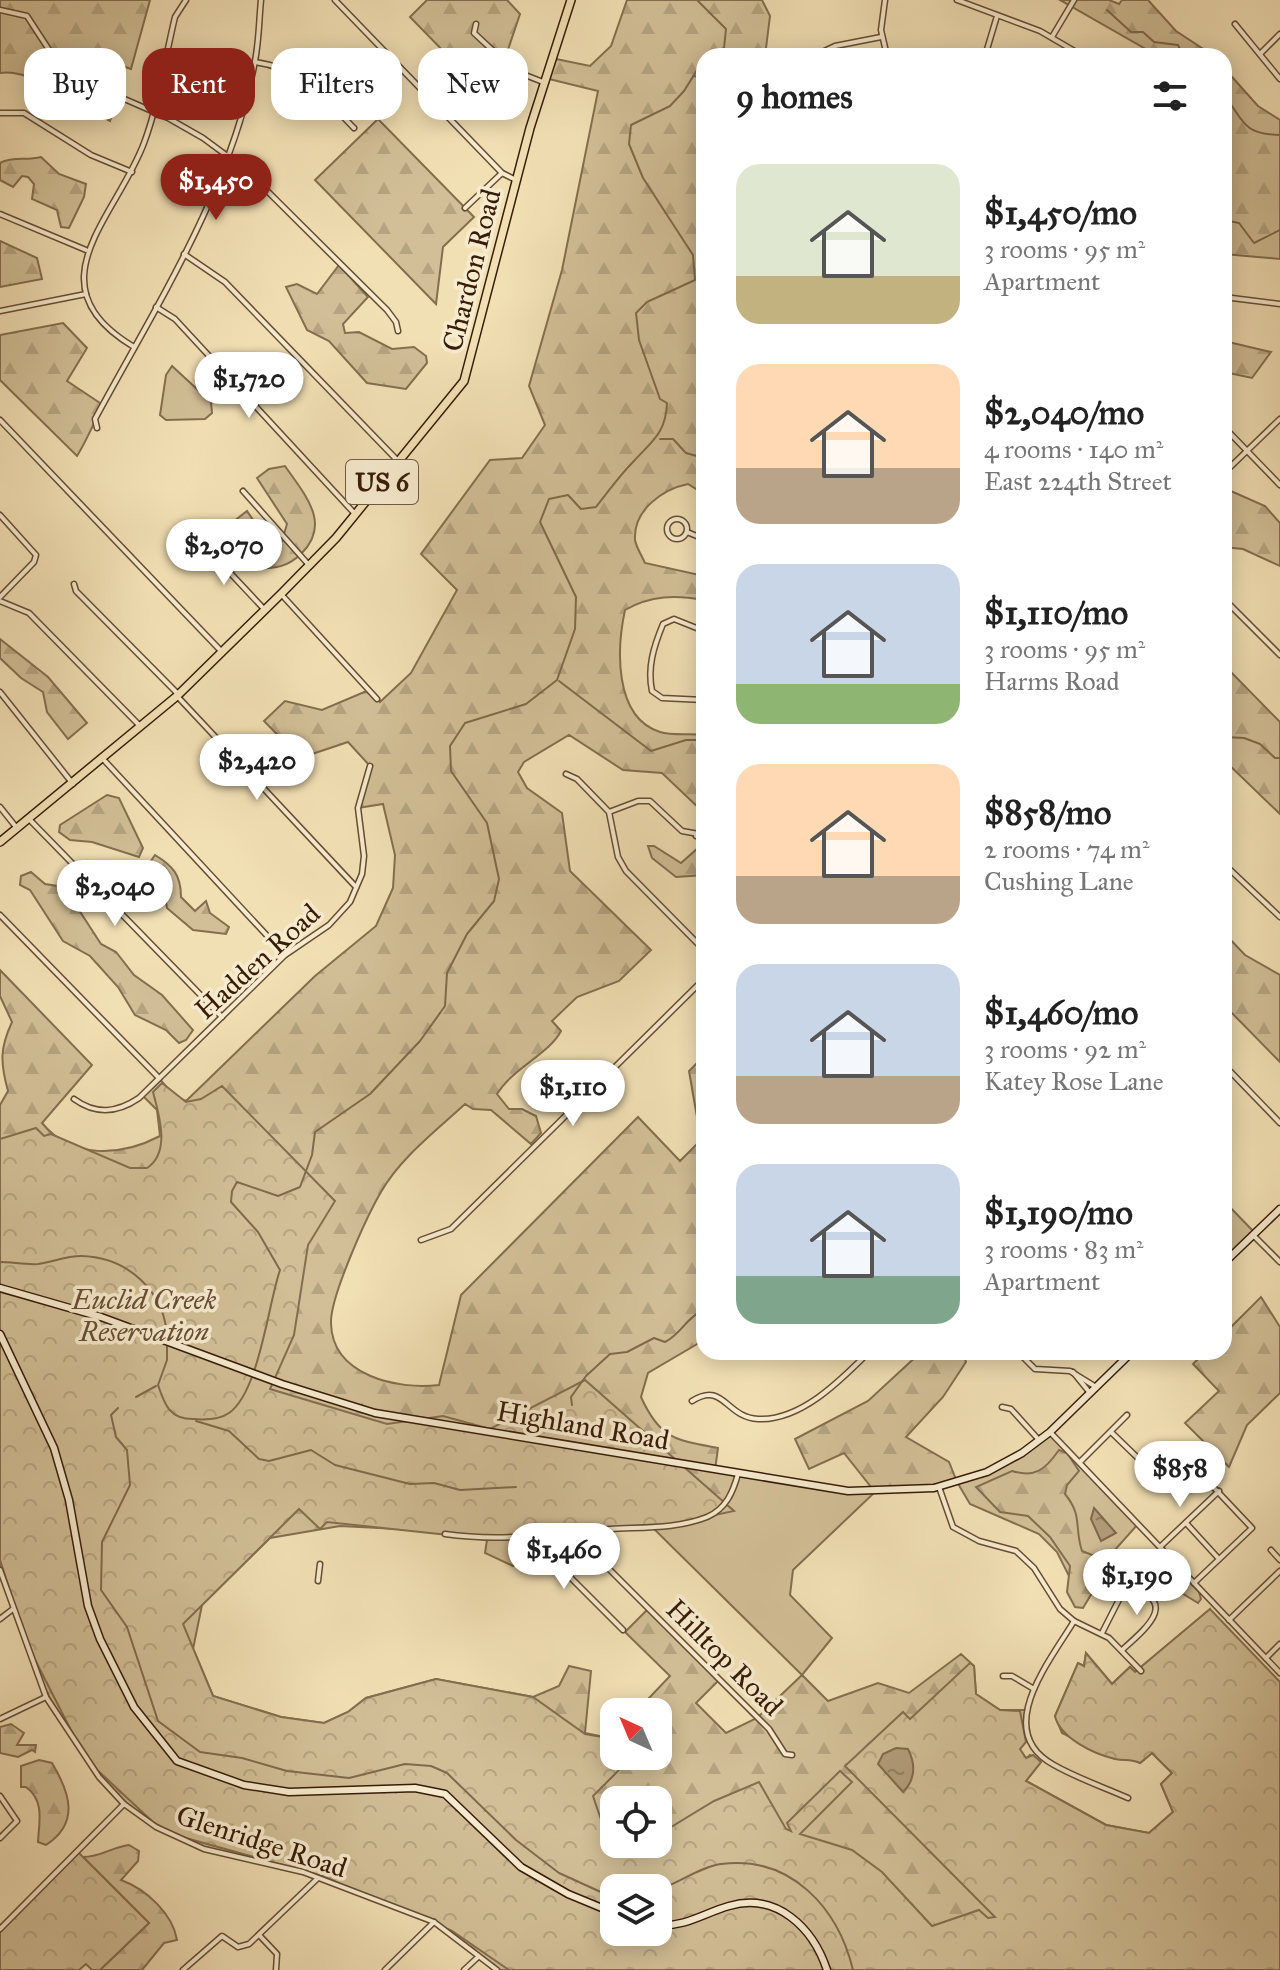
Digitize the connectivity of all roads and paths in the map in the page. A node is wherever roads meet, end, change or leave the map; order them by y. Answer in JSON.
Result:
{"nodes":[{"id":1,"x":186,"y":0,"type":"edge"},
{"id":2,"x":261,"y":0,"type":"edge"},
{"id":3,"x":335,"y":0,"type":"edge"},
{"id":4,"x":885,"y":0,"type":"edge"},
{"id":5,"x":957,"y":0,"type":"edge"},
{"id":6,"x":1074,"y":0,"type":"edge"},
{"id":7,"x":568,"y":1,"type":"edge"},
{"id":8,"x":0,"y":10,"type":"edge"},
{"id":9,"x":997,"y":16,"type":"junction"},
{"id":10,"x":476,"y":24,"type":"dead end"},
{"id":11,"x":1235,"y":24,"type":"dead end"},
{"id":12,"x":1280,"y":34,"type":"edge"},
{"id":13,"x":881,"y":37,"type":"junction"},
{"id":14,"x":1052,"y":37,"type":"junction"},
{"id":15,"x":168,"y":48,"type":"edge"},
{"id":16,"x":831,"y":48,"type":"edge"},
{"id":17,"x":884,"y":48,"type":"edge"},
{"id":18,"x":987,"y":48,"type":"edge"},
{"id":19,"x":1070,"y":48,"type":"edge"},
{"id":20,"x":1260,"y":54,"type":"junction"},
{"id":21,"x":255,"y":62,"type":"joint"},
{"id":22,"x":1280,"y":79,"type":"edge"},
{"id":23,"x":543,"y":82,"type":"junction"},
{"id":24,"x":142,"y":105,"type":"edge"},
{"id":25,"x":0,"y":113,"type":"edge"},
{"id":26,"x":150,"y":120,"type":"edge"},
{"id":27,"x":169,"y":120,"type":"edge"},
{"id":28,"x":238,"y":120,"type":"edge"},
{"id":29,"x":354,"y":128,"type":"dead end"},
{"id":30,"x":228,"y":156,"type":"junction"},
{"id":31,"x":132,"y":172,"type":"junction"},
{"id":32,"x":502,"y":173,"type":"junction"},
{"id":33,"x":516,"y":180,"type":"junction"},
{"id":34,"x":465,"y":208,"type":"dead end"},
{"id":35,"x":0,"y":214,"type":"edge"},
{"id":36,"x":86,"y":250,"type":"junction"},
{"id":37,"x":184,"y":254,"type":"junction"},
{"id":38,"x":86,"y":294,"type":"junction"},
{"id":39,"x":1232,"y":298,"type":"edge"},
{"id":40,"x":1280,"y":304,"type":"edge"},
{"id":41,"x":156,"y":307,"type":"junction"},
{"id":42,"x":0,"y":311,"type":"edge"},
{"id":43,"x":398,"y":331,"type":"dead end"},
{"id":44,"x":134,"y":347,"type":"junction"},
{"id":45,"x":1280,"y":419,"type":"edge"},
{"id":46,"x":0,"y":420,"type":"edge"},
{"id":47,"x":97,"y":428,"type":"dead end"},
{"id":48,"x":1232,"y":435,"type":"edge"},
{"id":49,"x":1247,"y":451,"type":"junction"},
{"id":50,"x":398,"y":461,"type":"junction"},
{"id":51,"x":1232,"y":465,"type":"edge"},
{"id":52,"x":1280,"y":485,"type":"edge"},
{"id":53,"x":243,"y":491,"type":"dead end"},
{"id":54,"x":355,"y":514,"type":"junction"},
{"id":55,"x":0,"y":515,"type":"edge"},
{"id":56,"x":687,"y":532,"type":"junction"},
{"id":57,"x":696,"y":536,"type":"edge"},
{"id":58,"x":203,"y":544,"type":"dead end"},
{"id":59,"x":309,"y":566,"type":"junction"},
{"id":60,"x":74,"y":584,"type":"dead end"},
{"id":61,"x":281,"y":594,"type":"junction"},
{"id":62,"x":0,"y":599,"type":"edge"},
{"id":63,"x":1232,"y":607,"type":"edge"},
{"id":64,"x":265,"y":610,"type":"junction"},
{"id":65,"x":696,"y":628,"type":"edge"},
{"id":66,"x":222,"y":652,"type":"junction"},
{"id":67,"x":1280,"y":655,"type":"edge"},
{"id":68,"x":0,"y":692,"type":"edge"},
{"id":69,"x":178,"y":696,"type":"junction"},
{"id":70,"x":377,"y":699,"type":"dead end"},
{"id":71,"x":696,"y":700,"type":"edge"},
{"id":72,"x":141,"y":727,"type":"junction"},
{"id":73,"x":103,"y":759,"type":"junction"},
{"id":74,"x":370,"y":766,"type":"dead end"},
{"id":75,"x":566,"y":774,"type":"dead end"},
{"id":76,"x":73,"y":784,"type":"junction"},
{"id":77,"x":0,"y":807,"type":"edge"},
{"id":78,"x":609,"y":812,"type":"junction"},
{"id":79,"x":29,"y":819,"type":"junction"},
{"id":80,"x":17,"y":828,"type":"junction"},
{"id":81,"x":696,"y":836,"type":"edge"},
{"id":82,"x":0,"y":842,"type":"edge"},
{"id":83,"x":1232,"y":872,"type":"edge"},
{"id":84,"x":356,"y":888,"type":"junction"},
{"id":85,"x":0,"y":915,"type":"edge"},
{"id":86,"x":1280,"y":917,"type":"edge"},
{"id":87,"x":696,"y":942,"type":"edge"},
{"id":88,"x":285,"y":955,"type":"junction"},
{"id":89,"x":696,"y":987,"type":"edge"},
{"id":90,"x":222,"y":1017,"type":"junction"},
{"id":91,"x":1232,"y":1073,"type":"edge"},
{"id":92,"x":159,"y":1078,"type":"junction"},
{"id":93,"x":74,"y":1099,"type":"dead end"},
{"id":94,"x":1280,"y":1123,"type":"edge"},
{"id":95,"x":1280,"y":1209,"type":"edge"},
{"id":96,"x":1253,"y":1235,"type":"junction"},
{"id":97,"x":421,"y":1240,"type":"dead end"},
{"id":98,"x":1232,"y":1255,"type":"edge"},
{"id":99,"x":1280,"y":1262,"type":"edge"},
{"id":100,"x":0,"y":1288,"type":"edge"},
{"id":101,"x":0,"y":1334,"type":"edge"},
{"id":102,"x":861,"y":1360,"type":"edge"},
{"id":103,"x":1026,"y":1360,"type":"edge"},
{"id":104,"x":1124,"y":1360,"type":"edge"},
{"id":105,"x":1073,"y":1372,"type":"junction"},
{"id":106,"x":1096,"y":1387,"type":"junction"},
{"id":107,"x":1090,"y":1393,"type":"junction"},
{"id":108,"x":692,"y":1401,"type":"dead end"},
{"id":109,"x":1002,"y":1407,"type":"dead end"},
{"id":110,"x":1127,"y":1415,"type":"dead end"},
{"id":111,"x":1050,"y":1432,"type":"junction"},
{"id":112,"x":1111,"y":1432,"type":"junction"},
{"id":113,"x":1039,"y":1440,"type":"junction"},
{"id":114,"x":1183,"y":1455,"type":"dead end"},
{"id":115,"x":1080,"y":1462,"type":"junction"},
{"id":116,"x":1142,"y":1462,"type":"dead end"},
{"id":117,"x":738,"y":1474,"type":"junction"},
{"id":118,"x":939,"y":1487,"type":"junction"},
{"id":119,"x":1220,"y":1490,"type":"junction"},
{"id":120,"x":1186,"y":1523,"type":"junction"},
{"id":121,"x":539,"y":1533,"type":"junction"},
{"id":122,"x":573,"y":1533,"type":"junction"},
{"id":123,"x":445,"y":1534,"type":"dead end"},
{"id":124,"x":1160,"y":1547,"type":"junction"},
{"id":125,"x":1271,"y":1550,"type":"dead end"},
{"id":126,"x":1219,"y":1559,"type":"junction"},
{"id":127,"x":1146,"y":1560,"type":"dead end"},
{"id":128,"x":1280,"y":1560,"type":"edge"},
{"id":129,"x":320,"y":1564,"type":"dead end"},
{"id":130,"x":0,"y":1570,"type":"edge"},
{"id":131,"x":1280,"y":1571,"type":"edge"},
{"id":132,"x":318,"y":1581,"type":"dead end"},
{"id":133,"x":1194,"y":1583,"type":"junction"},
{"id":134,"x":1124,"y":1587,"type":"junction"},
{"id":135,"x":13,"y":1609,"type":"junction"},
{"id":136,"x":0,"y":1619,"type":"edge"},
{"id":137,"x":1229,"y":1620,"type":"junction"},
{"id":138,"x":1074,"y":1621,"type":"junction"},
{"id":139,"x":623,"y":1630,"type":"dead end"},
{"id":140,"x":1102,"y":1633,"type":"junction"},
{"id":141,"x":1280,"y":1644,"type":"edge"},
{"id":142,"x":1122,"y":1650,"type":"junction"},
{"id":143,"x":1266,"y":1658,"type":"junction"},
{"id":144,"x":1141,"y":1671,"type":"dead end"},
{"id":145,"x":1280,"y":1673,"type":"edge"},
{"id":146,"x":1003,"y":1676,"type":"dead end"},
{"id":147,"x":1034,"y":1689,"type":"junction"},
{"id":148,"x":46,"y":1697,"type":"junction"},
{"id":149,"x":0,"y":1719,"type":"edge"},
{"id":150,"x":792,"y":1755,"type":"dead end"},
{"id":151,"x":0,"y":1796,"type":"edge"},
{"id":152,"x":1128,"y":1798,"type":"dead end"},
{"id":153,"x":124,"y":1804,"type":"junction"},
{"id":154,"x":0,"y":1838,"type":"edge"},
{"id":155,"x":318,"y":1878,"type":"junction"},
{"id":156,"x":600,"y":1907,"type":"edge"},
{"id":157,"x":434,"y":1922,"type":"junction"},
{"id":158,"x":672,"y":1924,"type":"edge"},
{"id":159,"x":0,"y":1929,"type":"edge"},
{"id":160,"x":260,"y":1935,"type":"junction"},
{"id":161,"x":477,"y":1958,"type":"junction"},
{"id":162,"x":183,"y":1970,"type":"edge"},
{"id":163,"x":276,"y":1970,"type":"edge"},
{"id":164,"x":385,"y":1970,"type":"edge"},
{"id":165,"x":464,"y":1970,"type":"edge"},
{"id":166,"x":497,"y":1970,"type":"edge"},
{"id":167,"x":827,"y":1970,"type":"edge"}],
"edges":[{"from":1,"to":15,"type":"street"},
{"from":2,"to":21,"type":"street"},
{"from":3,"to":32,"type":"street"},
{"from":4,"to":13,"type":"street"},
{"from":5,"to":9,"type":"street"},
{"from":6,"to":14,"type":"street"},
{"from":7,"to":23,"type":"main road","name":"Chardon Road","number":"US 6"},
{"from":8,"to":24,"type":"street"},
{"from":9,"to":14,"type":"street"},
{"from":9,"to":18,"type":"street"},
{"from":10,"to":23,"type":"street"},
{"from":11,"to":20,"type":"street"},
{"from":12,"to":20,"type":"street"},
{"from":13,"to":16,"type":"street"},
{"from":13,"to":17,"type":"street"},
{"from":14,"to":19,"type":"street"},
{"from":20,"to":22,"type":"street"},
{"from":21,"to":29,"type":"street"},
{"from":23,"to":33,"type":"main road","name":"Chardon Road","number":"US 6"},
{"from":25,"to":31,"type":"street"},
{"from":26,"to":31,"type":"street"},
{"from":27,"to":30,"type":"street"},
{"from":28,"to":30,"type":"street"},
{"from":30,"to":37,"type":"street"},
{"from":30,"to":43,"type":"street"},
{"from":31,"to":36,"type":"street"},
{"from":32,"to":33,"type":"street"},
{"from":32,"to":34,"type":"street"},
{"from":33,"to":50,"type":"main road","name":"Chardon Road","number":"US 6"},
{"from":35,"to":36,"type":"street"},
{"from":36,"to":38,"type":"street"},
{"from":37,"to":41,"type":"street"},
{"from":37,"to":50,"type":"street"},
{"from":38,"to":42,"type":"street"},
{"from":38,"to":44,"type":"street"},
{"from":39,"to":40,"type":"street"},
{"from":41,"to":44,"type":"street"},
{"from":41,"to":54,"type":"street"},
{"from":44,"to":47,"type":"street"},
{"from":45,"to":49,"type":"street"},
{"from":46,"to":66,"type":"street"},
{"from":48,"to":49,"type":"street"},
{"from":49,"to":51,"type":"street"},
{"from":49,"to":52,"type":"street"},
{"from":50,"to":54,"type":"main road","name":"Chardon Road","number":"US 6"},
{"from":53,"to":59,"type":"street"},
{"from":54,"to":59,"type":"main road","name":"Chardon Road","number":"US 6"},
{"from":55,"to":62,"type":"street"},
{"from":56,"to":56,"type":"street"},
{"from":56,"to":57,"type":"street"},
{"from":58,"to":64,"type":"street"},
{"from":59,"to":61,"type":"main road","name":"Chardon Road","number":"US 6"},
{"from":60,"to":69,"type":"street"},
{"from":61,"to":64,"type":"main road","name":"Chardon Road","number":"US 6"},
{"from":61,"to":70,"type":"street"},
{"from":62,"to":72,"type":"street"},
{"from":63,"to":67,"type":"street"},
{"from":64,"to":66,"type":"main road","name":"Chardon Road","number":"US 6"},
{"from":65,"to":71,"type":"street"},
{"from":66,"to":69,"type":"main road","name":"Chardon Road","number":"US 6"},
{"from":68,"to":76,"type":"street"},
{"from":69,"to":72,"type":"main road","name":"Chardon Road","number":"US 6"},
{"from":69,"to":84,"type":"street"},
{"from":72,"to":73,"type":"main road","name":"Chardon Road","number":"US 6"},
{"from":73,"to":76,"type":"main road","name":"Chardon Road","number":"US 6"},
{"from":73,"to":88,"type":"street"},
{"from":74,"to":84,"type":"street","name":"Hadden Road"},
{"from":75,"to":78,"type":"street"},
{"from":76,"to":79,"type":"main road","name":"Chardon Road","number":"US 6"},
{"from":77,"to":80,"type":"street"},
{"from":78,"to":81,"type":"street"},
{"from":78,"to":87,"type":"street"},
{"from":79,"to":80,"type":"main road","name":"Chardon Road","number":"US 6"},
{"from":79,"to":90,"type":"street"},
{"from":80,"to":82,"type":"main road","name":"Chardon Road","number":"US 6"},
{"from":83,"to":86,"type":"street"},
{"from":84,"to":88,"type":"street","name":"Hadden Road"},
{"from":85,"to":92,"type":"street"},
{"from":88,"to":90,"type":"street","name":"Hadden Road"},
{"from":89,"to":97,"type":"street"},
{"from":90,"to":92,"type":"street","name":"Hadden Road"},
{"from":91,"to":94,"type":"street"},
{"from":92,"to":93,"type":"street","name":"Hadden Road"},
{"from":95,"to":96,"type":"street"},
{"from":96,"to":98,"type":"street"},
{"from":96,"to":99,"type":"street"},
{"from":100,"to":117,"type":"street","name":"Highland Road"},
{"from":101,"to":156,"type":"street"},
{"from":102,"to":108,"type":"street"},
{"from":103,"to":105,"type":"street"},
{"from":104,"to":106,"type":"street","name":"Highland Road"},
{"from":105,"to":106,"type":"street"},
{"from":105,"to":107,"type":"street"},
{"from":106,"to":107,"type":"street","name":"Highland Road"},
{"from":107,"to":111,"type":"street","name":"Highland Road"},
{"from":109,"to":113,"type":"street"},
{"from":110,"to":112,"type":"street"},
{"from":111,"to":113,"type":"street","name":"Highland Road"},
{"from":111,"to":115,"type":"street"},
{"from":112,"to":115,"type":"street"},
{"from":112,"to":116,"type":"street"},
{"from":113,"to":118,"type":"street","name":"Highland Road"},
{"from":114,"to":119,"type":"street"},
{"from":115,"to":124,"type":"street"},
{"from":117,"to":118,"type":"street","name":"Highland Road"},
{"from":117,"to":122,"type":"street"},
{"from":118,"to":138,"type":"street"},
{"from":119,"to":120,"type":"street"},
{"from":119,"to":126,"type":"street"},
{"from":120,"to":124,"type":"street"},
{"from":120,"to":126,"type":"street"},
{"from":121,"to":122,"type":"street"},
{"from":121,"to":123,"type":"street"},
{"from":121,"to":139,"type":"street"},
{"from":122,"to":150,"type":"street","name":"Hilltop Road"},
{"from":124,"to":133,"type":"street"},
{"from":125,"to":128,"type":"street"},
{"from":126,"to":133,"type":"street"},
{"from":127,"to":134,"type":"street"},
{"from":129,"to":132,"type":"street"},
{"from":130,"to":135,"type":"street","name":"Glenridge Road"},
{"from":131,"to":137,"type":"street"},
{"from":133,"to":137,"type":"street"},
{"from":134,"to":140,"type":"street"},
{"from":134,"to":142,"type":"street"},
{"from":135,"to":136,"type":"street"},
{"from":135,"to":148,"type":"street","name":"Glenridge Road"},
{"from":137,"to":143,"type":"street"},
{"from":138,"to":140,"type":"street"},
{"from":138,"to":147,"type":"street"},
{"from":140,"to":142,"type":"street"},
{"from":141,"to":143,"type":"street"},
{"from":142,"to":144,"type":"street"},
{"from":143,"to":145,"type":"street"},
{"from":146,"to":147,"type":"street"},
{"from":147,"to":152,"type":"street"},
{"from":148,"to":149,"type":"street"},
{"from":148,"to":153,"type":"street","name":"Glenridge Road"},
{"from":151,"to":154,"type":"street"},
{"from":153,"to":155,"type":"street","name":"Glenridge Road"},
{"from":153,"to":159,"type":"street"},
{"from":155,"to":157,"type":"street","name":"Glenridge Road"},
{"from":155,"to":160,"type":"street"},
{"from":157,"to":161,"type":"street","name":"Glenridge Road"},
{"from":157,"to":164,"type":"street"},
{"from":158,"to":167,"type":"street"},
{"from":160,"to":162,"type":"street"},
{"from":160,"to":163,"type":"street"},
{"from":161,"to":165,"type":"street"},
{"from":161,"to":166,"type":"street","name":"Glenridge Road"}]}
